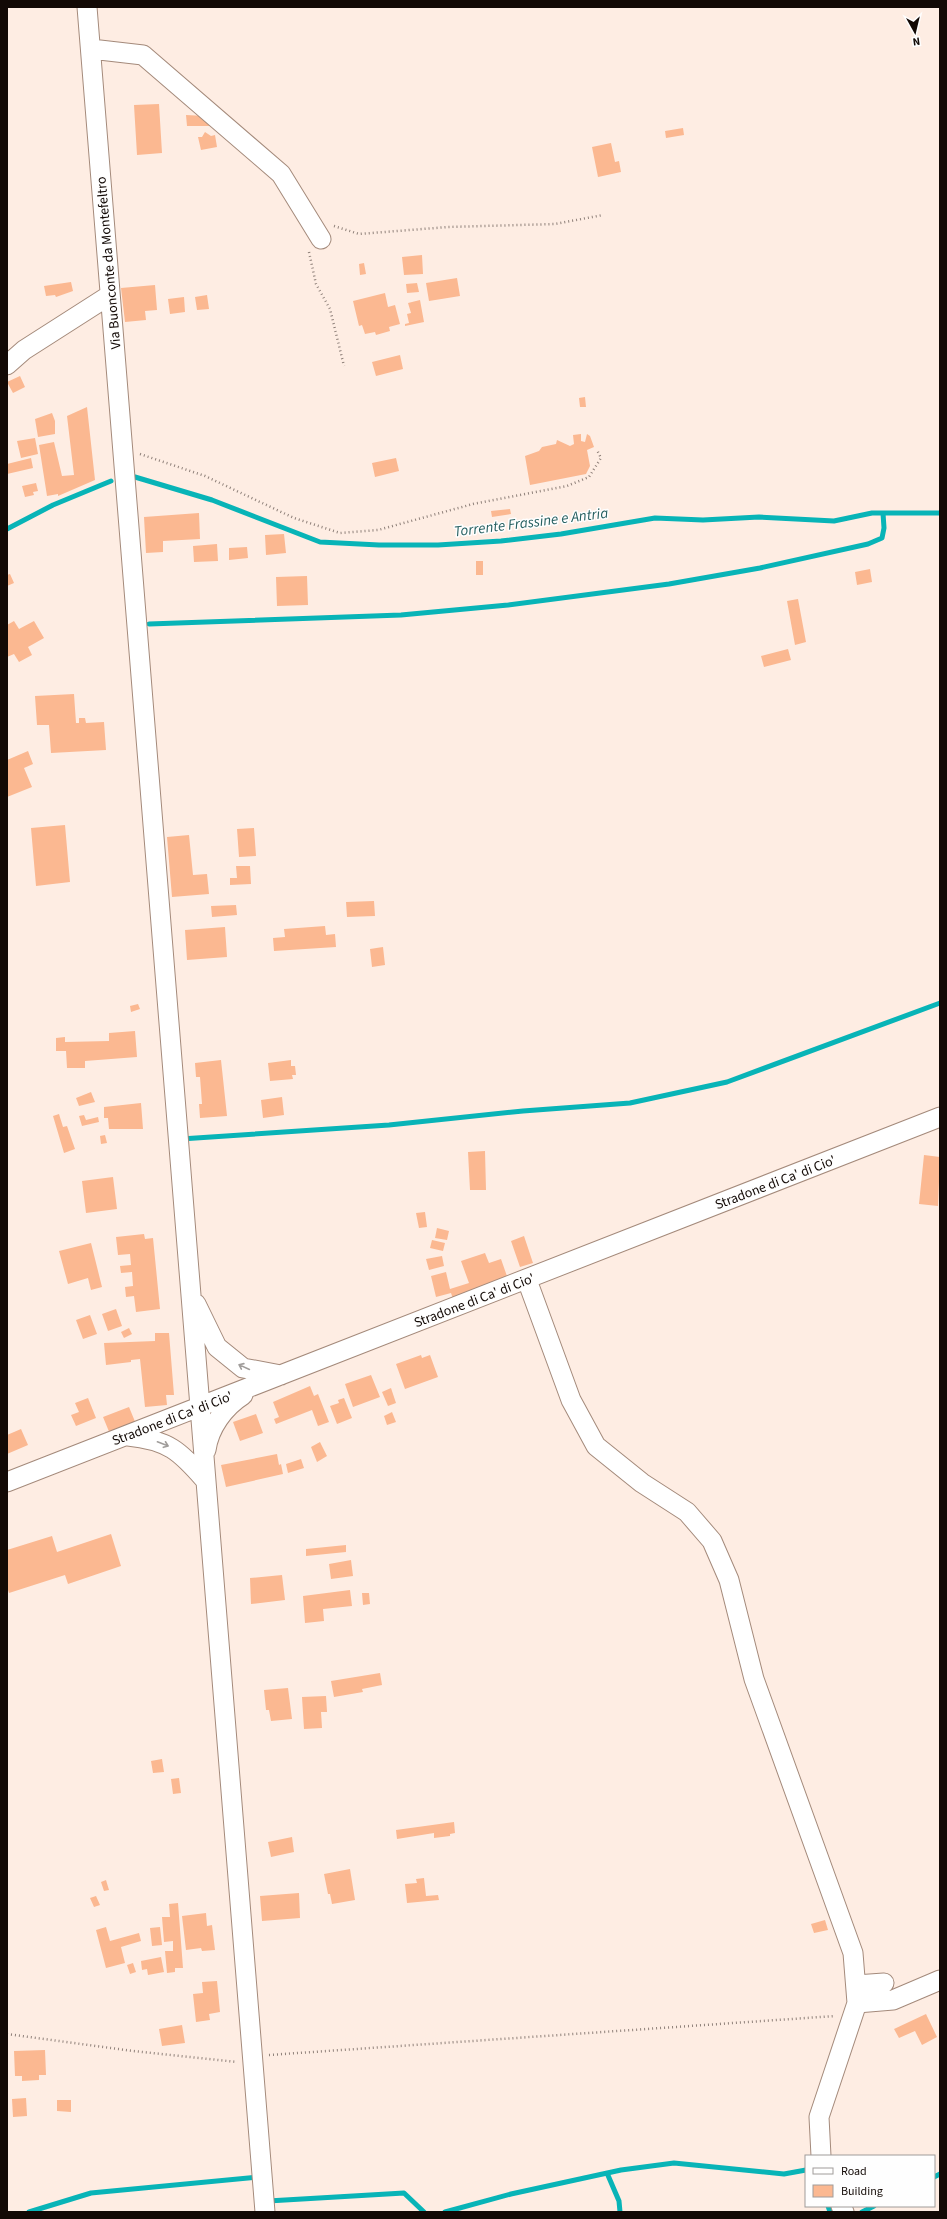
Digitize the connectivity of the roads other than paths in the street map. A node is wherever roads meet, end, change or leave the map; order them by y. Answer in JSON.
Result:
{"nodes":[{"id":1,"x":87,"y":7,"type":"edge"},
{"id":2,"x":91,"y":50,"type":"junction"},
{"id":3,"x":314,"y":242,"type":"road end"},
{"id":4,"x":110,"y":295,"type":"junction"},
{"id":5,"x":7,"y":365,"type":"edge"},
{"id":6,"x":940,"y":1117,"type":"edge"},
{"id":7,"x":527,"y":1280,"type":"junction"},
{"id":8,"x":189,"y":1286,"type":"junction"},
{"id":9,"x":282,"y":1375,"type":"junction"},
{"id":10,"x":258,"y":1384,"type":"junction"},
{"id":11,"x":200,"y":1407,"type":"junction"},
{"id":12,"x":125,"y":1436,"type":"junction"},
{"id":13,"x":204,"y":1473,"type":"junction"},
{"id":14,"x":7,"y":1482,"type":"edge"},
{"id":15,"x":940,"y":1980,"type":"edge"},
{"id":16,"x":884,"y":1983,"type":"dead end"},
{"id":17,"x":855,"y":2001,"type":"junction"},
{"id":18,"x":822,"y":2155,"type":"edge"},
{"id":19,"x":265,"y":2212,"type":"edge"}],
"edges":[{"from":1,"to":2,"type":"street","name":"Via Buonconte da Montefeltro"},
{"from":2,"to":3,"type":"street"},
{"from":2,"to":4,"type":"street","name":"Via Buonconte da Montefeltro"},
{"from":4,"to":5,"type":"street"},
{"from":4,"to":8,"type":"street","name":"Via Buonconte da Montefeltro"},
{"from":6,"to":7,"type":"street","name":"Stradone di Ca' di Cio'"},
{"from":7,"to":9,"type":"street","name":"Stradone di Ca' di Cio'"},
{"from":7,"to":17,"type":"street"},
{"from":9,"to":8,"type":"street","one_way":true},
{"from":8,"to":11,"type":"street"},
{"from":9,"to":10,"type":"street","name":"Stradone di Ca' di Cio'"},
{"from":10,"to":11,"type":"street","name":"Stradone di Ca' di Cio'"},
{"from":10,"to":13,"type":"street"},
{"from":11,"to":12,"type":"street","name":"Stradone di Ca' di Cio'"},
{"from":11,"to":13,"type":"street"},
{"from":12,"to":13,"type":"street","one_way":true},
{"from":12,"to":14,"type":"street","name":"Stradone di Ca' di Cio'"},
{"from":13,"to":19,"type":"street"},
{"from":15,"to":17,"type":"street"},
{"from":16,"to":17,"type":"street"},
{"from":17,"to":18,"type":"street"}]}
